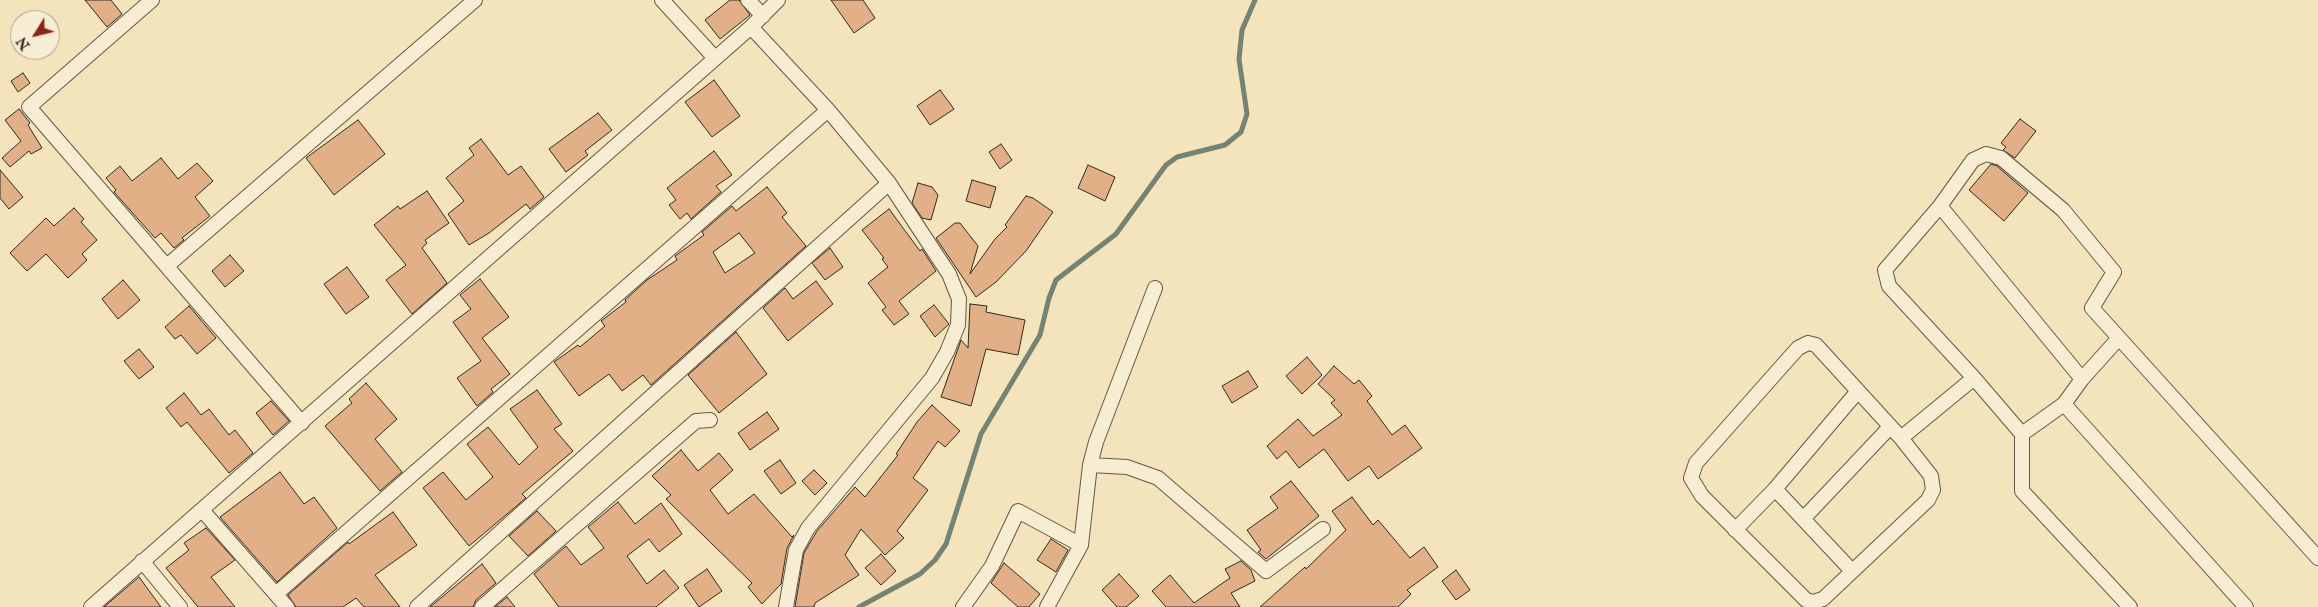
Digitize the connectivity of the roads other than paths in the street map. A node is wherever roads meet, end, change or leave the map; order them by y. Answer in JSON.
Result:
{"nodes":[{"id":1,"x":152,"y":0,"type":"edge"},
{"id":2,"x":475,"y":0,"type":"edge"},
{"id":3,"x":662,"y":0,"type":"edge"},
{"id":4,"x":748,"y":0,"type":"edge"},
{"id":5,"x":778,"y":0,"type":"edge"},
{"id":6,"x":763,"y":16,"type":"junction"},
{"id":7,"x":751,"y":27,"type":"junction"},
{"id":8,"x":714,"y":57,"type":"junction"},
{"id":9,"x":828,"y":110,"type":"junction"},
{"id":10,"x":889,"y":183,"type":"junction"},
{"id":11,"x":1940,"y":206,"type":"junction"},
{"id":12,"x":168,"y":265,"type":"junction"},
{"id":13,"x":1155,"y":288,"type":"dead end"},
{"id":14,"x":2118,"y":339,"type":"junction"},
{"id":15,"x":1974,"y":378,"type":"junction"},
{"id":16,"x":2082,"y":379,"type":"junction"},
{"id":17,"x":1858,"y":391,"type":"junction"},
{"id":18,"x":2064,"y":404,"type":"junction"},
{"id":19,"x":710,"y":420,"type":"dead end"},
{"id":20,"x":302,"y":423,"type":"junction"},
{"id":21,"x":1890,"y":427,"type":"junction"},
{"id":22,"x":2022,"y":434,"type":"junction"},
{"id":23,"x":1901,"y":438,"type":"junction"},
{"id":24,"x":1090,"y":466,"type":"junction"},
{"id":25,"x":1775,"y":489,"type":"junction"},
{"id":26,"x":202,"y":510,"type":"junction"},
{"id":27,"x":1803,"y":518,"type":"junction"},
{"id":28,"x":1323,"y":529,"type":"dead end"},
{"id":29,"x":1735,"y":530,"type":"junction"},
{"id":30,"x":1081,"y":545,"type":"junction"},
{"id":31,"x":2318,"y":558,"type":"edge"},
{"id":32,"x":142,"y":561,"type":"junction"},
{"id":33,"x":1852,"y":572,"type":"junction"},
{"id":34,"x":276,"y":594,"type":"junction"},
{"id":35,"x":91,"y":607,"type":"edge"},
{"id":36,"x":180,"y":607,"type":"edge"},
{"id":37,"x":286,"y":607,"type":"edge"},
{"id":38,"x":417,"y":607,"type":"edge"},
{"id":39,"x":482,"y":607,"type":"edge"},
{"id":40,"x":786,"y":607,"type":"edge"},
{"id":41,"x":963,"y":607,"type":"edge"},
{"id":42,"x":1047,"y":607,"type":"edge"},
{"id":43,"x":2130,"y":607,"type":"edge"},
{"id":44,"x":2246,"y":607,"type":"edge"}],
"edges":[{"from":1,"to":12,"type":"street"},
{"from":2,"to":12,"type":"street"},
{"from":3,"to":8,"type":"street"},
{"from":4,"to":6,"type":"street"},
{"from":5,"to":6,"type":"street"},
{"from":6,"to":7,"type":"street"},
{"from":7,"to":8,"type":"street"},
{"from":7,"to":9,"type":"street"},
{"from":8,"to":20,"type":"street"},
{"from":9,"to":10,"type":"street"},
{"from":9,"to":34,"type":"street"},
{"from":10,"to":38,"type":"street"},
{"from":10,"to":40,"type":"street"},
{"from":11,"to":14,"type":"street"},
{"from":11,"to":15,"type":"street"},
{"from":11,"to":16,"type":"street"},
{"from":12,"to":20,"type":"street"},
{"from":13,"to":24,"type":"street"},
{"from":14,"to":16,"type":"street"},
{"from":14,"to":31,"type":"street"},
{"from":15,"to":22,"type":"street"},
{"from":15,"to":23,"type":"street"},
{"from":16,"to":18,"type":"street"},
{"from":17,"to":21,"type":"street"},
{"from":17,"to":25,"type":"street"},
{"from":17,"to":29,"type":"street"},
{"from":18,"to":22,"type":"street"},
{"from":18,"to":44,"type":"street"},
{"from":19,"to":39,"type":"street"},
{"from":20,"to":26,"type":"street"},
{"from":21,"to":23,"type":"street"},
{"from":21,"to":27,"type":"street"},
{"from":22,"to":43,"type":"street"},
{"from":23,"to":33,"type":"street"},
{"from":24,"to":28,"type":"street"},
{"from":24,"to":30,"type":"street"},
{"from":25,"to":27,"type":"street"},
{"from":25,"to":29,"type":"street"},
{"from":26,"to":32,"type":"street"},
{"from":26,"to":34,"type":"street"},
{"from":27,"to":33,"type":"street"},
{"from":29,"to":33,"type":"street"},
{"from":30,"to":41,"type":"street"},
{"from":30,"to":42,"type":"street"},
{"from":32,"to":35,"type":"street"},
{"from":32,"to":36,"type":"street"},
{"from":34,"to":37,"type":"street"}]}
